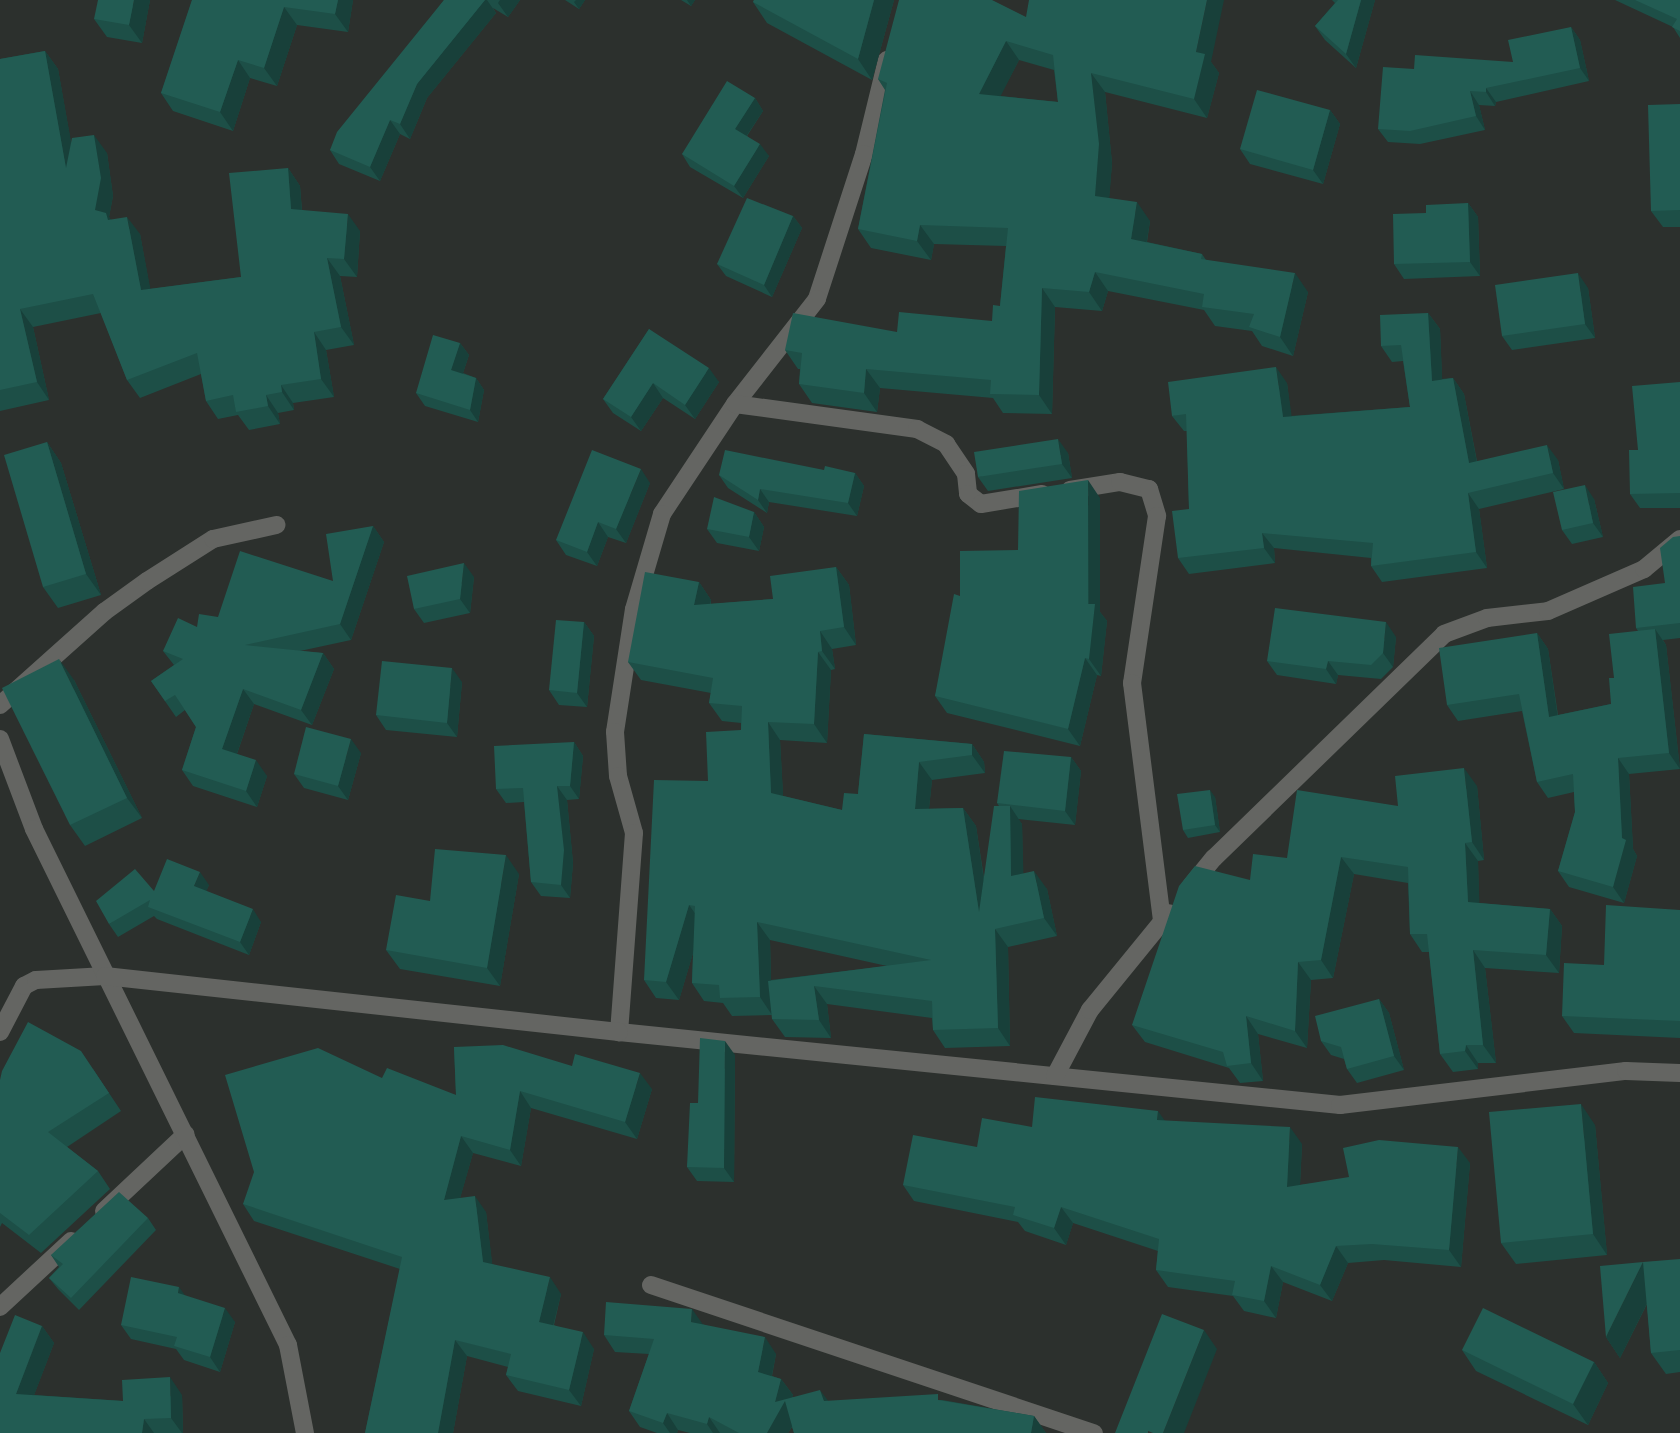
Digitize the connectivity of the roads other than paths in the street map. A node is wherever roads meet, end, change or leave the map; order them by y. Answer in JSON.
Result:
{"nodes":[{"id":1,"x":891,"y":41,"type":"edge"},
{"id":2,"x":736,"y":404,"type":"junction"},
{"id":3,"x":276,"y":525,"type":"dead end"},
{"id":4,"x":1680,"y":539,"type":"edge"},
{"id":5,"x":0,"y":705,"type":"edge"},
{"id":6,"x":0,"y":739,"type":"edge"},
{"id":7,"x":1162,"y":922,"type":"junction"},
{"id":8,"x":105,"y":976,"type":"junction"},
{"id":9,"x":619,"y":1032,"type":"junction"},
{"id":10,"x":1,"y":1034,"type":"edge"},
{"id":11,"x":1680,"y":1073,"type":"edge"},
{"id":12,"x":1055,"y":1076,"type":"junction"},
{"id":13,"x":186,"y":1134,"type":"junction"},
{"id":14,"x":651,"y":1285,"type":"dead end"},
{"id":15,"x":0,"y":1307,"type":"edge"},
{"id":16,"x":305,"y":1433,"type":"edge"},
{"id":17,"x":1094,"y":1433,"type":"edge"}],
"edges":[{"from":1,"to":2,"type":"street"},
{"from":2,"to":7,"type":"street"},
{"from":2,"to":9,"type":"street"},
{"from":3,"to":5,"type":"street"},
{"from":4,"to":7,"type":"street"},
{"from":6,"to":8,"type":"street"},
{"from":7,"to":12,"type":"street"},
{"from":8,"to":9,"type":"street"},
{"from":8,"to":10,"type":"street"},
{"from":8,"to":13,"type":"street"},
{"from":9,"to":12,"type":"street"},
{"from":11,"to":12,"type":"street"},
{"from":13,"to":15,"type":"street"},
{"from":13,"to":16,"type":"street"},
{"from":14,"to":17,"type":"street"}]}
